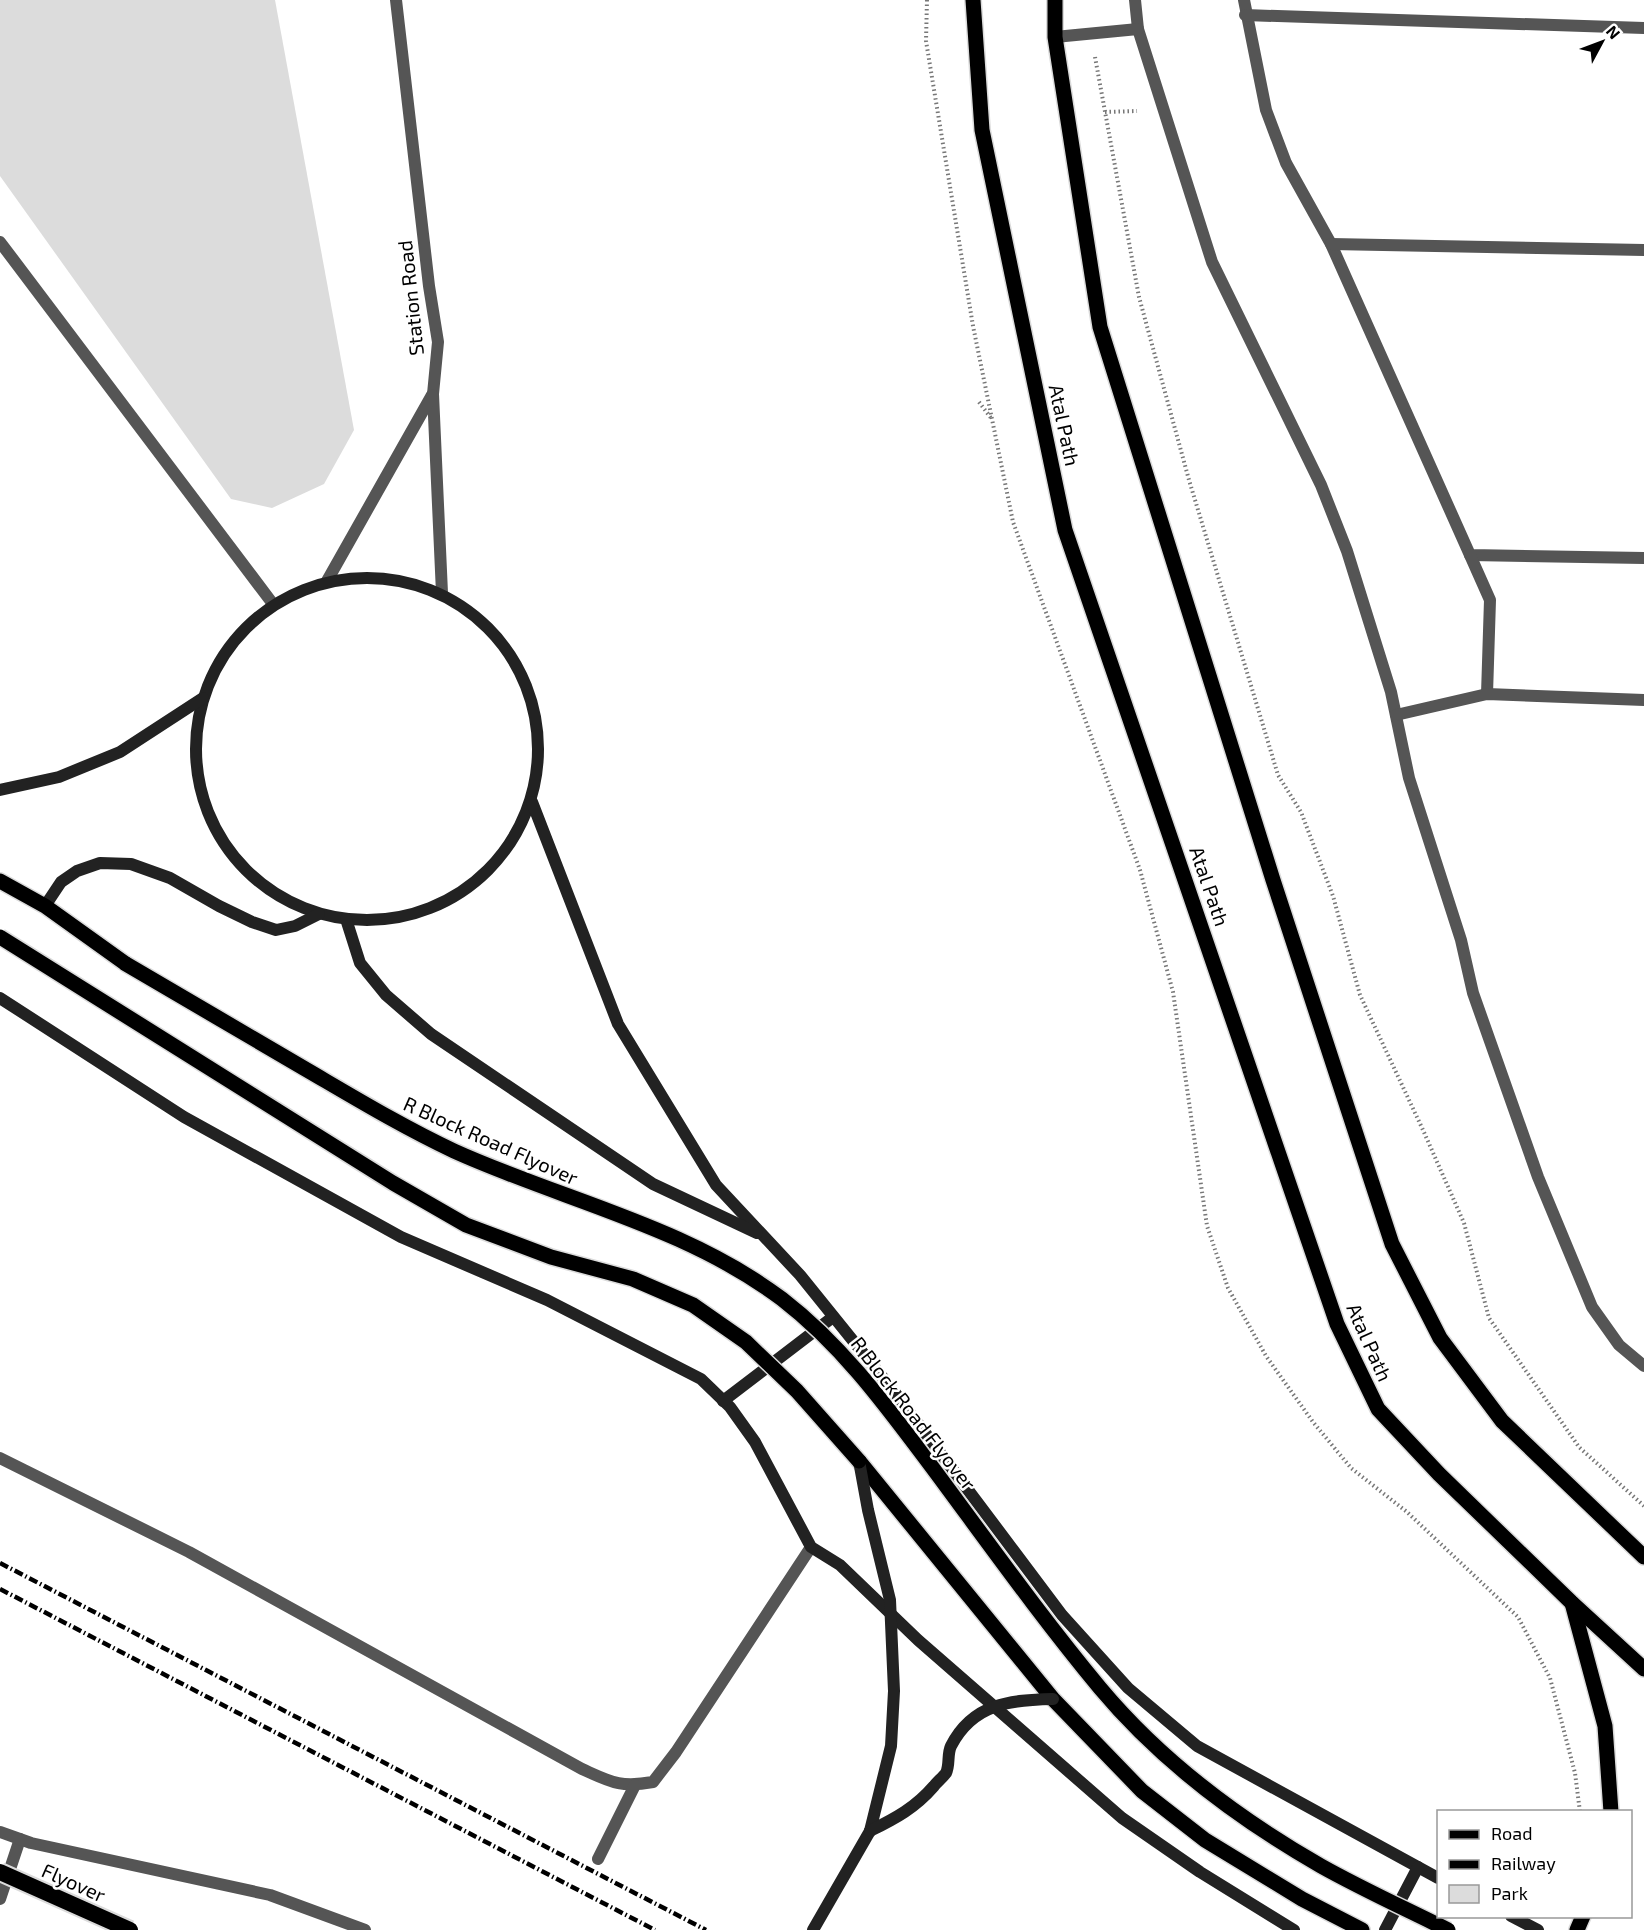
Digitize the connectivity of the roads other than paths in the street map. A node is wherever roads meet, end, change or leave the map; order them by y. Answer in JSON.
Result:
{"nodes":[{"id":1,"x":396,"y":0,"type":"edge"},
{"id":2,"x":973,"y":0,"type":"edge"},
{"id":3,"x":1055,"y":0,"type":"edge"},
{"id":4,"x":1135,"y":0,"type":"edge"},
{"id":5,"x":1244,"y":0,"type":"edge"},
{"id":6,"x":1245,"y":15,"type":"junction"},
{"id":7,"x":1644,"y":28,"type":"edge"},
{"id":8,"x":1138,"y":29,"type":"junction"},
{"id":9,"x":1055,"y":37,"type":"junction"},
{"id":10,"x":0,"y":242,"type":"edge"},
{"id":11,"x":1331,"y":244,"type":"junction"},
{"id":12,"x":1644,"y":250,"type":"edge"},
{"id":13,"x":433,"y":394,"type":"junction"},
{"id":14,"x":1470,"y":555,"type":"junction"},
{"id":15,"x":1644,"y":558,"type":"edge"},
{"id":16,"x":327,"y":581,"type":"junction"},
{"id":17,"x":442,"y":593,"type":"junction"},
{"id":18,"x":273,"y":604,"type":"junction"},
{"id":19,"x":1487,"y":694,"type":"junction"},
{"id":20,"x":203,"y":698,"type":"junction"},
{"id":21,"x":1644,"y":700,"type":"edge"},
{"id":22,"x":1396,"y":715,"type":"junction"},
{"id":23,"x":0,"y":790,"type":"edge"},
{"id":24,"x":532,"y":802,"type":"junction"},
{"id":25,"x":0,"y":880,"type":"edge"},
{"id":26,"x":45,"y":906,"type":"junction"},
{"id":27,"x":319,"y":914,"type":"junction"},
{"id":28,"x":345,"y":919,"type":"junction"},
{"id":29,"x":0,"y":937,"type":"edge"},
{"id":30,"x":0,"y":998,"type":"edge"},
{"id":31,"x":763,"y":1235,"type":"junction"},
{"id":32,"x":833,"y":1317,"type":"junction"},
{"id":33,"x":1644,"y":1366,"type":"edge"},
{"id":34,"x":723,"y":1401,"type":"junction"},
{"id":35,"x":0,"y":1458,"type":"edge"},
{"id":36,"x":859,"y":1461,"type":"junction"},
{"id":37,"x":811,"y":1547,"type":"junction"},
{"id":38,"x":1644,"y":1557,"type":"edge"},
{"id":39,"x":1571,"y":1602,"type":"junction"},
{"id":40,"x":1644,"y":1669,"type":"edge"},
{"id":41,"x":1053,"y":1699,"type":"junction"},
{"id":42,"x":636,"y":1785,"type":"junction"},
{"id":43,"x":1611,"y":1810,"type":"edge"},
{"id":44,"x":870,"y":1831,"type":"junction"},
{"id":45,"x":0,"y":1832,"type":"edge"},
{"id":46,"x":20,"y":1839,"type":"junction"},
{"id":47,"x":598,"y":1859,"type":"dead end"},
{"id":48,"x":1418,"y":1867,"type":"junction"},
{"id":49,"x":0,"y":1872,"type":"edge"},
{"id":50,"x":1437,"y":1877,"type":"edge"},
{"id":51,"x":0,"y":1899,"type":"edge"},
{"id":52,"x":1512,"y":1918,"type":"edge"},
{"id":53,"x":130,"y":1930,"type":"edge"},
{"id":54,"x":365,"y":1930,"type":"edge"},
{"id":55,"x":813,"y":1930,"type":"edge"},
{"id":56,"x":1294,"y":1930,"type":"edge"},
{"id":57,"x":1362,"y":1930,"type":"edge"},
{"id":58,"x":1385,"y":1930,"type":"edge"},
{"id":59,"x":1448,"y":1930,"type":"edge"},
{"id":60,"x":1538,"y":1930,"type":"edge"}],
"edges":[{"from":1,"to":13,"type":"street","name":"Station Road"},
{"from":2,"to":39,"type":"main road","name":"Atal Path"},
{"from":3,"to":9,"type":"main road"},
{"from":4,"to":8,"type":"street"},
{"from":5,"to":6,"type":"street"},
{"from":6,"to":7,"type":"street"},
{"from":6,"to":11,"type":"street"},
{"from":8,"to":9,"type":"street"},
{"from":8,"to":22,"type":"street"},
{"from":9,"to":38,"type":"main road"},
{"from":10,"to":18,"type":"street"},
{"from":11,"to":12,"type":"street"},
{"from":11,"to":14,"type":"street"},
{"from":13,"to":16,"type":"street"},
{"from":13,"to":17,"type":"street","name":"Station Road"},
{"from":14,"to":15,"type":"street"},
{"from":14,"to":19,"type":"street"},
{"from":16,"to":17,"type":"main road"},
{"from":16,"to":18,"type":"main road"},
{"from":17,"to":24,"type":"main road"},
{"from":18,"to":20,"type":"main road"},
{"from":19,"to":21,"type":"street"},
{"from":19,"to":22,"type":"street"},
{"from":20,"to":23,"type":"main road"},
{"from":20,"to":27,"type":"main road"},
{"from":22,"to":33,"type":"street"},
{"from":24,"to":28,"type":"main road"},
{"from":24,"to":31,"type":"main road"},
{"from":25,"to":26,"type":"main road","name":"R Block Road Flyover"},
{"from":26,"to":27,"type":"main road"},
{"from":26,"to":59,"type":"main road","name":"R Block Road Flyover","bridge":true},
{"from":27,"to":28,"type":"main road"},
{"from":28,"to":31,"type":"main road"},
{"from":29,"to":36,"type":"main road","bridge":true},
{"from":30,"to":34,"type":"main road"},
{"from":31,"to":32,"type":"main road"},
{"from":32,"to":34,"type":"main road"},
{"from":32,"to":48,"type":"main road"},
{"from":34,"to":37,"type":"main road"},
{"from":35,"to":42,"type":"street"},
{"from":36,"to":41,"type":"main road"},
{"from":36,"to":44,"type":"main road","bridge":true},
{"from":37,"to":42,"type":"street"},
{"from":37,"to":56,"type":"main road"},
{"from":39,"to":40,"type":"main road","name":"Atal Path"},
{"from":39,"to":43,"type":"main road"},
{"from":41,"to":44,"type":"main road","bridge":true},
{"from":41,"to":57,"type":"main road"},
{"from":42,"to":47,"type":"street"},
{"from":44,"to":55,"type":"main road"},
{"from":45,"to":46,"type":"street"},
{"from":46,"to":51,"type":"street"},
{"from":46,"to":54,"type":"street"},
{"from":48,"to":50,"type":"main road"},
{"from":48,"to":58,"type":"main road"},
{"from":49,"to":53,"type":"highway","name":"Flyover","bridge":true},
{"from":52,"to":60,"type":"main road"}]}
